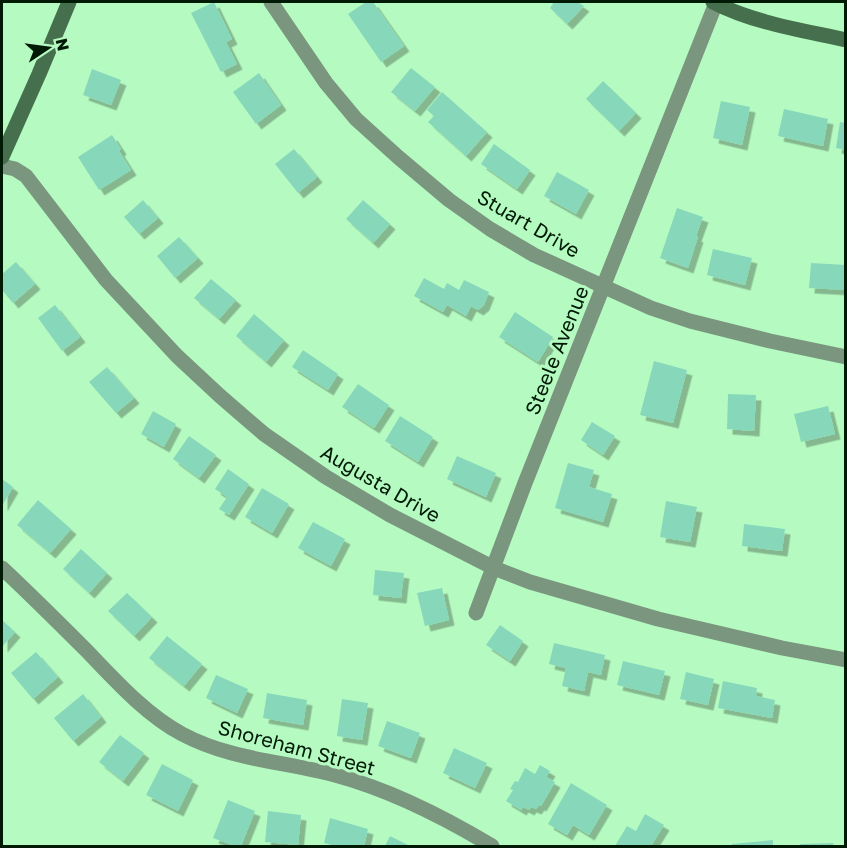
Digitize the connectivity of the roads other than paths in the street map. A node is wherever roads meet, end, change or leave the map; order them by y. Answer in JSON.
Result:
{"nodes":[{"id":1,"x":69,"y":2,"type":"edge"},
{"id":2,"x":271,"y":2,"type":"edge"},
{"id":3,"x":714,"y":2,"type":"edge"},
{"id":4,"x":846,"y":40,"type":"edge"},
{"id":5,"x":2,"y":157,"type":"edge"},
{"id":6,"x":2,"y":165,"type":"edge"},
{"id":7,"x":603,"y":287,"type":"junction"},
{"id":8,"x":846,"y":357,"type":"edge"},
{"id":9,"x":2,"y":568,"type":"edge"},
{"id":10,"x":494,"y":568,"type":"junction"},
{"id":11,"x":476,"y":613,"type":"dead end"},
{"id":12,"x":846,"y":660,"type":"edge"},
{"id":13,"x":492,"y":846,"type":"edge"}],
"edges":[{"from":1,"to":5,"type":"street"},
{"from":2,"to":7,"type":"street","name":"Stuart Drive"},
{"from":3,"to":4,"type":"street"},
{"from":3,"to":7,"type":"street","name":"Steele Avenue"},
{"from":6,"to":10,"type":"street","name":"Augusta Drive"},
{"from":7,"to":8,"type":"street","name":"Stuart Drive"},
{"from":7,"to":10,"type":"street","name":"Steele Avenue"},
{"from":9,"to":13,"type":"street","name":"Shoreham Street"},
{"from":10,"to":11,"type":"street","name":"Steele Avenue"},
{"from":10,"to":12,"type":"street","name":"Augusta Drive"}]}
